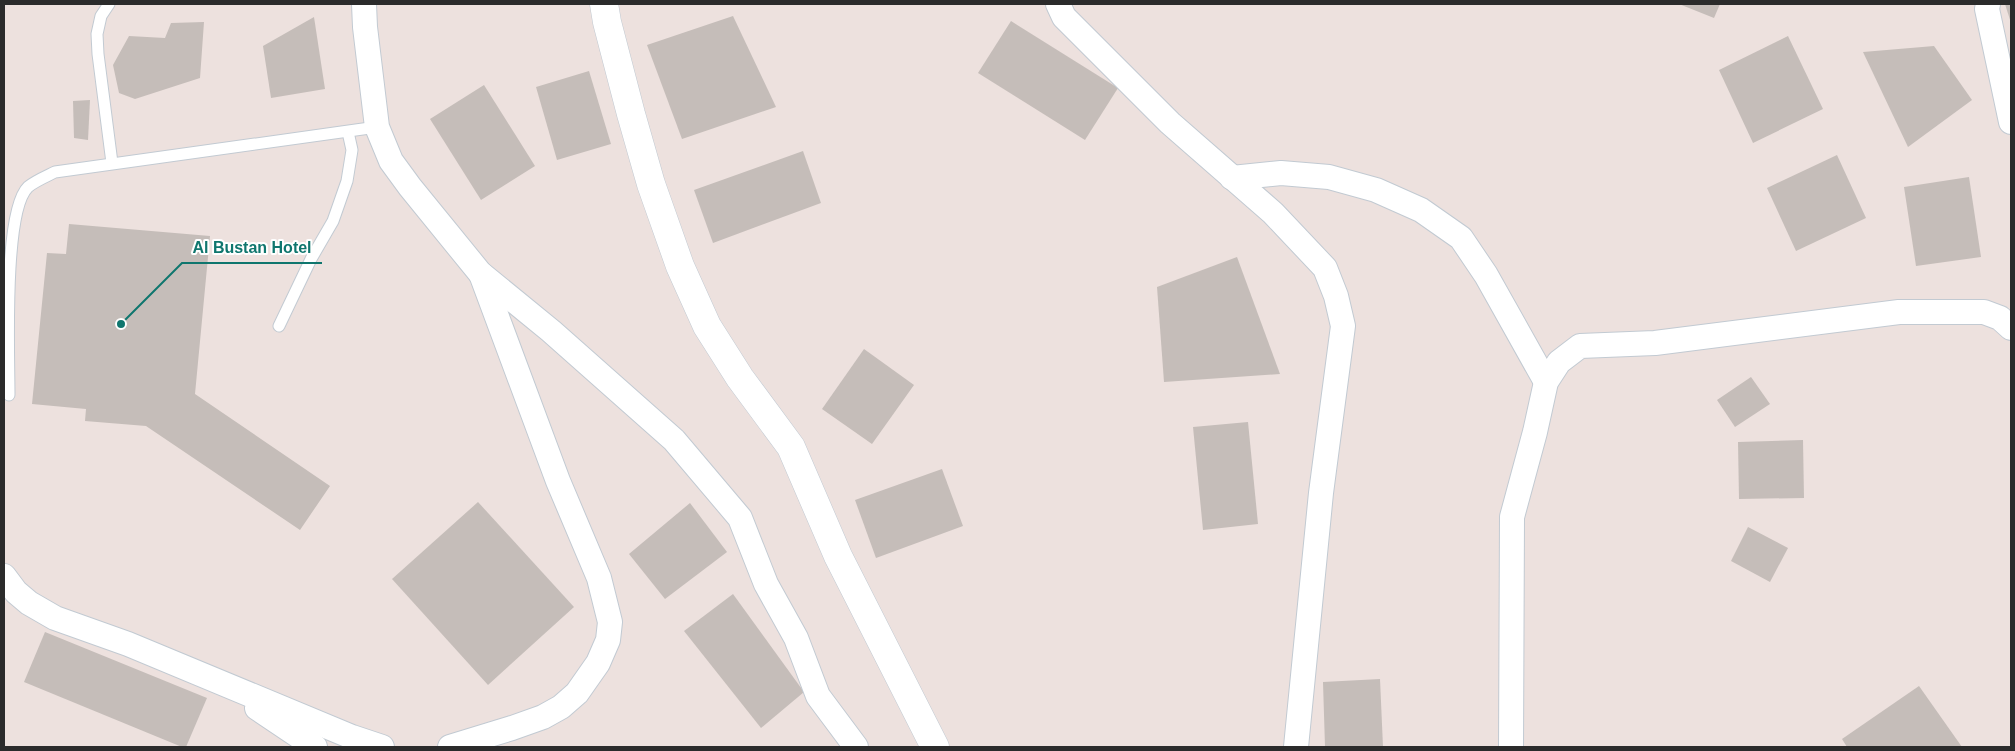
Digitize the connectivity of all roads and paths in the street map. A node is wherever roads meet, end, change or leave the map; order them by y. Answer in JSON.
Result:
{"nodes":[{"id":1,"x":109,"y":4,"type":"edge"},
{"id":2,"x":364,"y":4,"type":"edge"},
{"id":3,"x":604,"y":4,"type":"edge"},
{"id":4,"x":1058,"y":4,"type":"edge"},
{"id":5,"x":1988,"y":4,"type":"edge"},
{"id":6,"x":2011,"y":122,"type":"edge"},
{"id":7,"x":377,"y":127,"type":"junction"},
{"id":8,"x":348,"y":132,"type":"junction"},
{"id":9,"x":112,"y":164,"type":"junction"},
{"id":10,"x":1232,"y":178,"type":"junction"},
{"id":11,"x":480,"y":272,"type":"junction"},
{"id":12,"x":279,"y":326,"type":"dead end"},
{"id":13,"x":2011,"y":328,"type":"edge"},
{"id":14,"x":1546,"y":382,"type":"junction"},
{"id":15,"x":8,"y":395,"type":"dead end"},
{"id":16,"x":4,"y":576,"type":"edge"},
{"id":17,"x":216,"y":680,"type":"junction"},
{"id":18,"x":315,"y":747,"type":"edge"},
{"id":19,"x":382,"y":747,"type":"edge"},
{"id":20,"x":450,"y":747,"type":"edge"},
{"id":21,"x":856,"y":747,"type":"edge"},
{"id":22,"x":935,"y":747,"type":"edge"},
{"id":23,"x":1296,"y":747,"type":"edge"},
{"id":24,"x":1511,"y":747,"type":"edge"}],
"edges":[{"from":1,"to":9,"type":"lane"},
{"from":2,"to":7,"type":"street"},
{"from":3,"to":22,"type":"street"},
{"from":4,"to":10,"type":"street"},
{"from":5,"to":6,"type":"street"},
{"from":7,"to":8,"type":"lane"},
{"from":7,"to":11,"type":"street"},
{"from":8,"to":9,"type":"lane"},
{"from":8,"to":12,"type":"lane"},
{"from":9,"to":15,"type":"lane"},
{"from":10,"to":14,"type":"street"},
{"from":10,"to":23,"type":"street"},
{"from":11,"to":20,"type":"street"},
{"from":11,"to":21,"type":"street"},
{"from":13,"to":14,"type":"street"},
{"from":14,"to":24,"type":"street"},
{"from":16,"to":17,"type":"street"},
{"from":17,"to":18,"type":"street"},
{"from":17,"to":19,"type":"street"}]}
